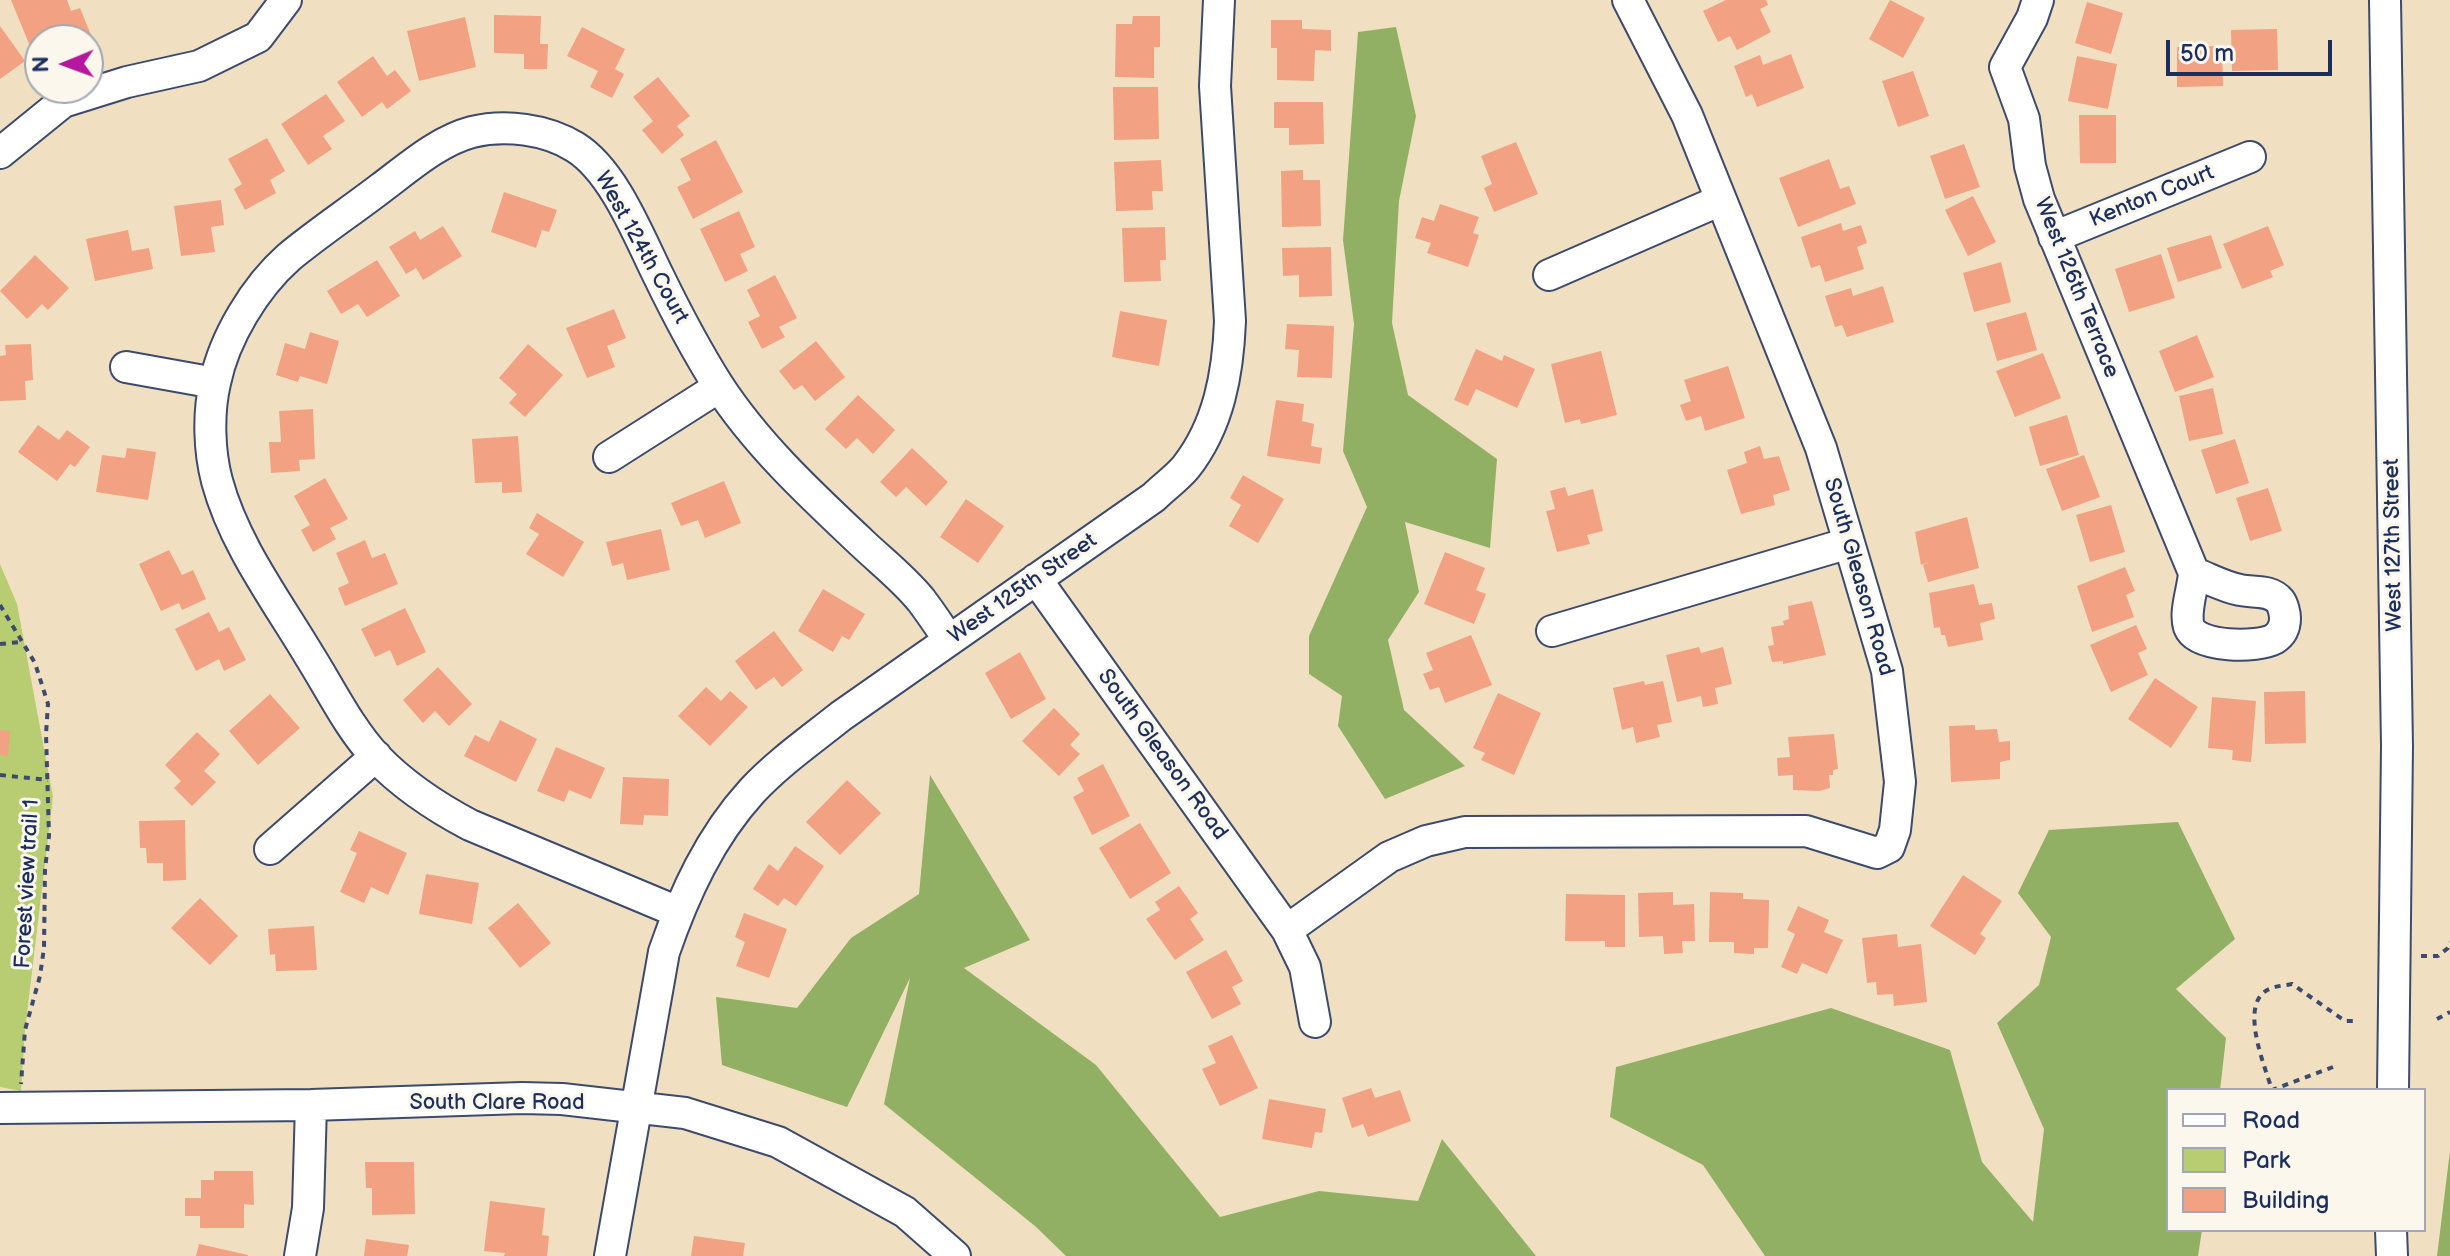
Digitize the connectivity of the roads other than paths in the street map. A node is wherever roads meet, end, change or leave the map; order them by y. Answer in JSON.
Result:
{"nodes":[{"id":1,"x":286,"y":0,"type":"edge"},
{"id":2,"x":1219,"y":0,"type":"edge"},
{"id":3,"x":1628,"y":0,"type":"edge"},
{"id":4,"x":2038,"y":0,"type":"edge"},
{"id":5,"x":2385,"y":0,"type":"edge"},
{"id":6,"x":0,"y":153,"type":"edge"},
{"id":7,"x":2250,"y":157,"type":"dead end"},
{"id":8,"x":1721,"y":200,"type":"junction"},
{"id":9,"x":2054,"y":237,"type":"junction"},
{"id":10,"x":1549,"y":275,"type":"dead end"},
{"id":11,"x":126,"y":367,"type":"dead end"},
{"id":12,"x":215,"y":383,"type":"junction"},
{"id":13,"x":719,"y":387,"type":"junction"},
{"id":14,"x":609,"y":457,"type":"dead end"},
{"id":15,"x":1849,"y":543,"type":"junction"},
{"id":16,"x":2194,"y":573,"type":"dead end"},
{"id":17,"x":1036,"y":579,"type":"junction"},
{"id":18,"x":1552,"y":631,"type":"dead end"},
{"id":19,"x":949,"y":640,"type":"junction"},
{"id":20,"x":376,"y":756,"type":"junction"},
{"id":21,"x":270,"y":849,"type":"dead end"},
{"id":22,"x":678,"y":912,"type":"junction"},
{"id":23,"x":1287,"y":930,"type":"junction"},
{"id":24,"x":1315,"y":1022,"type":"dead end"},
{"id":25,"x":2393,"y":1088,"type":"edge"},
{"id":26,"x":311,"y":1105,"type":"junction"},
{"id":27,"x":638,"y":1107,"type":"junction"},
{"id":28,"x":10,"y":1108,"type":"edge"},
{"id":29,"x":2391,"y":1232,"type":"edge"},
{"id":30,"x":300,"y":1256,"type":"edge"},
{"id":31,"x":610,"y":1256,"type":"edge"},
{"id":32,"x":955,"y":1256,"type":"edge"},
{"id":33,"x":2392,"y":1256,"type":"edge"}],
"edges":[{"from":1,"to":6,"type":"street"},
{"from":2,"to":17,"type":"street","name":"West 125th Street"},
{"from":3,"to":8,"type":"street","name":"South Gleason Road"},
{"from":4,"to":9,"type":"street","name":"West 126th Terrace"},
{"from":5,"to":25,"type":"street","name":"West 127th Street"},
{"from":7,"to":9,"type":"street","name":"Kenton Court"},
{"from":8,"to":10,"type":"street"},
{"from":8,"to":15,"type":"street","name":"South Gleason Road"},
{"from":9,"to":16,"type":"street","name":"West 126th Terrace"},
{"from":11,"to":12,"type":"street"},
{"from":12,"to":13,"type":"street","name":"West 124th Court"},
{"from":12,"to":20,"type":"street","name":"West 124th Court"},
{"from":13,"to":14,"type":"street"},
{"from":13,"to":19,"type":"street","name":"West 124th Court"},
{"from":15,"to":18,"type":"street"},
{"from":15,"to":23,"type":"street","name":"South Gleason Road"},
{"from":17,"to":19,"type":"street","name":"West 125th Street"},
{"from":17,"to":23,"type":"street","name":"South Gleason Road"},
{"from":19,"to":22,"type":"street","name":"West 125th Street"},
{"from":20,"to":21,"type":"street"},
{"from":20,"to":22,"type":"street","name":"West 124th Court"},
{"from":22,"to":27,"type":"street","name":"West 125th Street"},
{"from":23,"to":24,"type":"street","name":"South Gleason Road"},
{"from":26,"to":27,"type":"street","name":"South Clare Road"},
{"from":26,"to":28,"type":"street","name":"South Clare Road"},
{"from":26,"to":30,"type":"street"},
{"from":27,"to":31,"type":"street","name":"West 125th Street"},
{"from":27,"to":32,"type":"street","name":"South Clare Road"},
{"from":29,"to":33,"type":"street"}]}
